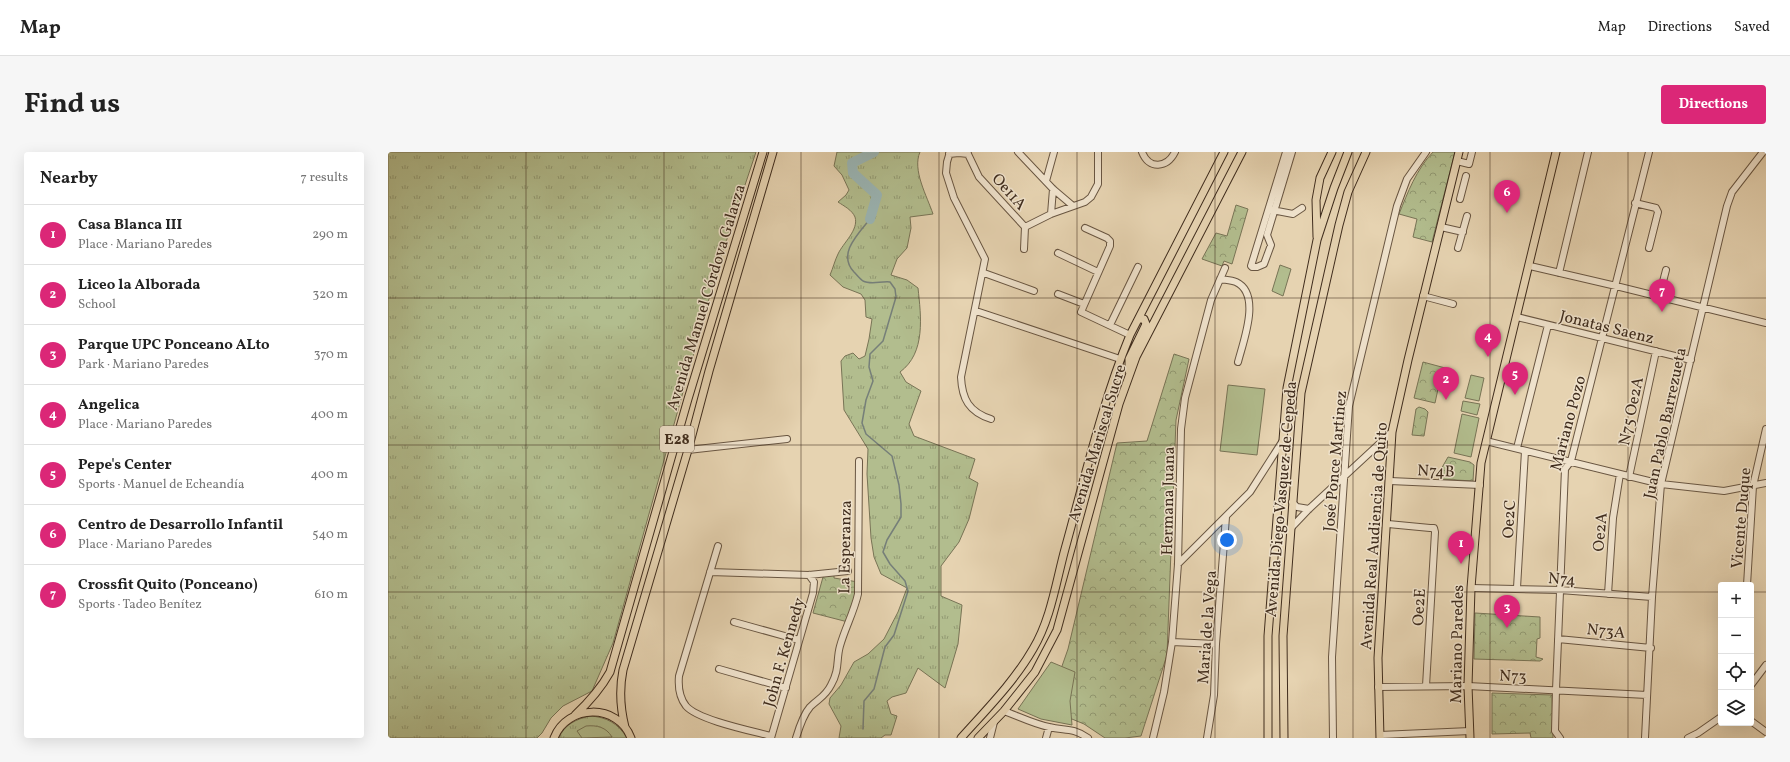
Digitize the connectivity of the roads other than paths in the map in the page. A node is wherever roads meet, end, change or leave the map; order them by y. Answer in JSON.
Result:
{"nodes":[{"id":1,"x":763,"y":152,"type":"edge"},
{"id":2,"x":773,"y":152,"type":"edge"},
{"id":3,"x":1018,"y":152,"type":"edge"},
{"id":4,"x":1054,"y":152,"type":"edge"},
{"id":5,"x":1098,"y":152,"type":"edge"},
{"id":6,"x":1142,"y":152,"type":"edge"},
{"id":7,"x":1175,"y":152,"type":"edge"},
{"id":8,"x":1224,"y":152,"type":"edge"},
{"id":9,"x":1242,"y":152,"type":"edge"},
{"id":10,"x":1292,"y":152,"type":"edge"},
{"id":11,"x":1332,"y":152,"type":"edge"},
{"id":12,"x":1348,"y":152,"type":"edge"},
{"id":13,"x":1366,"y":152,"type":"edge"},
{"id":14,"x":1426,"y":152,"type":"edge"},
{"id":15,"x":1459,"y":152,"type":"edge"},
{"id":16,"x":1472,"y":152,"type":"edge"},
{"id":17,"x":1556,"y":152,"type":"edge"},
{"id":18,"x":1588,"y":152,"type":"edge"},
{"id":19,"x":1640,"y":152,"type":"edge"},
{"id":20,"x":1763,"y":152,"type":"edge"},
{"id":21,"x":950,"y":153,"type":"edge"},
{"id":22,"x":967,"y":153,"type":"edge"},
{"id":23,"x":1648,"y":153,"type":"edge"},
{"id":24,"x":1286,"y":157,"type":"edge"},
{"id":25,"x":1457,"y":161,"type":"junction"},
{"id":26,"x":1466,"y":176,"type":"dead end"},
{"id":27,"x":1046,"y":182,"type":"junction"},
{"id":28,"x":1451,"y":186,"type":"junction"},
{"id":29,"x":1463,"y":188,"type":"junction"},
{"id":30,"x":1053,"y":189,"type":"junction"},
{"id":31,"x":1460,"y":199,"type":"dead end"},
{"id":32,"x":1635,"y":203,"type":"junction"},
{"id":33,"x":1073,"y":206,"type":"junction"},
{"id":34,"x":1302,"y":208,"type":"dead end"},
{"id":35,"x":1272,"y":210,"type":"junction"},
{"id":36,"x":1051,"y":214,"type":"junction"},
{"id":37,"x":1467,"y":216,"type":"dead end"},
{"id":38,"x":1025,"y":227,"type":"junction"},
{"id":39,"x":1441,"y":227,"type":"junction"},
{"id":40,"x":1085,"y":228,"type":"dead end"},
{"id":41,"x":740,"y":230,"type":"junction"},
{"id":42,"x":750,"y":232,"type":"junction"},
{"id":43,"x":1463,"y":232,"type":"junction"},
{"id":44,"x":1264,"y":234,"type":"junction"},
{"id":45,"x":1317,"y":240,"type":"junction"},
{"id":46,"x":1458,"y":248,"type":"dead end"},
{"id":47,"x":1649,"y":248,"type":"dead end"},
{"id":48,"x":1024,"y":249,"type":"dead end"},
{"id":49,"x":1058,"y":253,"type":"dead end"},
{"id":50,"x":1530,"y":266,"type":"junction"},
{"id":51,"x":1138,"y":267,"type":"dead end"},
{"id":52,"x":1225,"y":268,"type":"dead end"},
{"id":53,"x":1666,"y":270,"type":"dead end"},
{"id":54,"x":1098,"y":272,"type":"junction"},
{"id":55,"x":984,"y":273,"type":"junction"},
{"id":56,"x":1559,"y":273,"type":"junction"},
{"id":57,"x":1220,"y":279,"type":"junction"},
{"id":58,"x":1616,"y":286,"type":"junction"},
{"id":59,"x":1034,"y":291,"type":"dead end"},
{"id":60,"x":1058,"y":294,"type":"dead end"},
{"id":61,"x":1423,"y":296,"type":"junction"},
{"id":62,"x":1659,"y":296,"type":"junction"},
{"id":63,"x":719,"y":299,"type":"junction"},
{"id":64,"x":730,"y":302,"type":"junction"},
{"id":65,"x":1084,"y":304,"type":"junction"},
{"id":66,"x":1453,"y":304,"type":"dead end"},
{"id":67,"x":1703,"y":308,"type":"junction"},
{"id":68,"x":976,"y":311,"type":"junction"},
{"id":69,"x":1517,"y":317,"type":"junction"},
{"id":70,"x":1139,"y":319,"type":"junction"},
{"id":71,"x":1766,"y":323,"type":"edge"},
{"id":72,"x":1548,"y":324,"type":"junction"},
{"id":73,"x":1110,"y":325,"type":"junction"},
{"id":74,"x":1130,"y":335,"type":"junction"},
{"id":75,"x":1603,"y":338,"type":"junction"},
{"id":76,"x":1656,"y":351,"type":"junction"},
{"id":77,"x":1120,"y":359,"type":"junction"},
{"id":78,"x":1691,"y":360,"type":"junction"},
{"id":79,"x":1238,"y":362,"type":"dead end"},
{"id":80,"x":1128,"y":379,"type":"junction"},
{"id":81,"x":991,"y":420,"type":"dead end"},
{"id":82,"x":1766,"y":429,"type":"edge"},
{"id":83,"x":1392,"y":432,"type":"junction"},
{"id":84,"x":787,"y":439,"type":"dead end"},
{"id":85,"x":1486,"y":441,"type":"junction"},
{"id":86,"x":1282,"y":442,"type":"junction"},
{"id":87,"x":1517,"y":448,"type":"junction"},
{"id":88,"x":688,"y":450,"type":"junction"},
{"id":89,"x":1525,"y":450,"type":"junction"},
{"id":90,"x":1092,"y":453,"type":"junction"},
{"id":91,"x":859,"y":461,"type":"dead end"},
{"id":92,"x":1571,"y":461,"type":"junction"},
{"id":93,"x":1620,"y":474,"type":"junction"},
{"id":94,"x":1344,"y":477,"type":"junction"},
{"id":95,"x":1629,"y":477,"type":"junction"},
{"id":96,"x":1390,"y":481,"type":"junction"},
{"id":97,"x":1766,"y":483,"type":"edge"},
{"id":98,"x":1661,"y":484,"type":"junction"},
{"id":99,"x":1480,"y":485,"type":"junction"},
{"id":100,"x":1753,"y":486,"type":"junction"},
{"id":101,"x":1092,"y":501,"type":"junction"},
{"id":102,"x":1292,"y":502,"type":"junction"},
{"id":103,"x":1309,"y":509,"type":"junction"},
{"id":104,"x":1226,"y":516,"type":"junction"},
{"id":105,"x":1388,"y":524,"type":"junction"},
{"id":106,"x":1290,"y":529,"type":"junction"},
{"id":107,"x":718,"y":546,"type":"dead end"},
{"id":108,"x":1178,"y":564,"type":"junction"},
{"id":109,"x":848,"y":571,"type":"dead end"},
{"id":110,"x":710,"y":572,"type":"junction"},
{"id":111,"x":809,"y":575,"type":"junction"},
{"id":112,"x":1747,"y":582,"type":"edge"},
{"id":113,"x":1471,"y":588,"type":"junction"},
{"id":114,"x":1517,"y":588,"type":"junction"},
{"id":115,"x":1560,"y":590,"type":"junction"},
{"id":116,"x":1608,"y":594,"type":"junction"},
{"id":117,"x":1652,"y":597,"type":"junction"},
{"id":118,"x":734,"y":622,"type":"dead end"},
{"id":119,"x":1558,"y":639,"type":"junction"},
{"id":120,"x":799,"y":640,"type":"junction"},
{"id":121,"x":1172,"y":642,"type":"junction"},
{"id":122,"x":1216,"y":644,"type":"junction"},
{"id":123,"x":1651,"y":648,"type":"junction"},
{"id":124,"x":1766,"y":665,"type":"edge"},
{"id":125,"x":719,"y":669,"type":"dead end"},
{"id":126,"x":1754,"y":681,"type":"edge"},
{"id":127,"x":1426,"y":686,"type":"junction"},
{"id":128,"x":1468,"y":686,"type":"junction"},
{"id":129,"x":1378,"y":687,"type":"junction"},
{"id":130,"x":786,"y":688,"type":"junction"},
{"id":131,"x":1556,"y":690,"type":"junction"},
{"id":132,"x":1647,"y":694,"type":"junction"},
{"id":133,"x":1004,"y":711,"type":"junction"},
{"id":134,"x":574,"y":715,"type":"junction"},
{"id":135,"x":1718,"y":719,"type":"edge"},
{"id":136,"x":994,"y":722,"type":"junction"},
{"id":137,"x":1754,"y":723,"type":"edge"},
{"id":138,"x":1268,"y":725,"type":"junction"},
{"id":139,"x":625,"y":727,"type":"junction"},
{"id":140,"x":1049,"y":728,"type":"junction"},
{"id":141,"x":1766,"y":732,"type":"edge"},
{"id":142,"x":1470,"y":735,"type":"edge"},
{"id":143,"x":1380,"y":736,"type":"edge"},
{"id":144,"x":1417,"y":736,"type":"edge"},
{"id":145,"x":553,"y":737,"type":"edge"},
{"id":146,"x":771,"y":737,"type":"edge"},
{"id":147,"x":631,"y":738,"type":"edge"},
{"id":148,"x":796,"y":738,"type":"edge"},
{"id":149,"x":960,"y":738,"type":"edge"},
{"id":150,"x":978,"y":738,"type":"edge"},
{"id":151,"x":990,"y":738,"type":"edge"},
{"id":152,"x":1046,"y":738,"type":"edge"},
{"id":153,"x":1088,"y":738,"type":"edge"},
{"id":154,"x":1152,"y":738,"type":"edge"},
{"id":155,"x":1207,"y":738,"type":"edge"},
{"id":156,"x":1263,"y":738,"type":"edge"},
{"id":157,"x":1268,"y":738,"type":"edge"},
{"id":158,"x":1284,"y":738,"type":"edge"},
{"id":159,"x":1333,"y":738,"type":"edge"},
{"id":160,"x":1560,"y":738,"type":"edge"},
{"id":161,"x":1646,"y":738,"type":"edge"},
{"id":162,"x":1688,"y":738,"type":"edge"}],
"edges":[{"from":1,"to":41,"type":"main road","name":"Avenida Manuel Córdova Galarza","number":"E28"},
{"from":2,"to":42,"type":"main road","name":"Avenida Manuel Córdova Galarza","number":"E28"},
{"from":3,"to":27,"type":"street"},
{"from":4,"to":27,"type":"street"},
{"from":5,"to":33,"type":"street"},
{"from":6,"to":7,"type":"street"},
{"from":8,"to":70,"type":"main road","name":"Avenida Mariscal Sucre"},
{"from":9,"to":80,"type":"main road","name":"Avenida Mariscal Sucre"},
{"from":10,"to":24,"type":"street"},
{"from":11,"to":45,"type":"main road"},
{"from":12,"to":45,"type":"main road","name":"Avenida Diego Vasquez de Cepeda"},
{"from":13,"to":102,"type":"main road","name":"Avenida Diego Vasquez de Cepeda"},
{"from":14,"to":94,"type":"street","name":"José Ponce Martinez"},
{"from":15,"to":25,"type":"main road","name":"Avenida Real Audiencia de Quito"},
{"from":16,"to":25,"type":"street"},
{"from":17,"to":50,"type":"main road","name":"Mariano Paredes"},
{"from":18,"to":56,"type":"street"},
{"from":19,"to":23,"type":"street"},
{"from":20,"to":67,"type":"street","name":"Juan Pablo Barrezueta"},
{"from":21,"to":22,"type":"street"},
{"from":21,"to":55,"type":"street"},
{"from":22,"to":38,"type":"street","name":"Oe11A"},
{"from":23,"to":32,"type":"street","name":"Mariano Pozo"},
{"from":24,"to":35,"type":"street"},
{"from":25,"to":28,"type":"main road","name":"Avenida Real Audiencia de Quito"},
{"from":26,"to":29,"type":"street"},
{"from":27,"to":30,"type":"street"},
{"from":28,"to":29,"type":"street"},
{"from":28,"to":39,"type":"main road","name":"Avenida Real Audiencia de Quito"},
{"from":29,"to":31,"type":"street"},
{"from":30,"to":33,"type":"street"},
{"from":30,"to":36,"type":"street"},
{"from":32,"to":47,"type":"street"},
{"from":32,"to":58,"type":"street","name":"Mariano Pozo"},
{"from":33,"to":36,"type":"street"},
{"from":34,"to":35,"type":"street"},
{"from":35,"to":44,"type":"street"},
{"from":36,"to":38,"type":"street"},
{"from":37,"to":43,"type":"street"},
{"from":38,"to":48,"type":"street","name":"Oe11A"},
{"from":39,"to":43,"type":"street"},
{"from":39,"to":61,"type":"main road","name":"Avenida Real Audiencia de Quito"},
{"from":40,"to":54,"type":"street"},
{"from":41,"to":42,"type":"main road"},
{"from":41,"to":63,"type":"main road","name":"Avenida Manuel Córdova Galarza","number":"E28"},
{"from":42,"to":64,"type":"main road","name":"Avenida Manuel Córdova Galarza","number":"E28"},
{"from":43,"to":46,"type":"street"},
{"from":44,"to":44,"type":"street"},
{"from":45,"to":86,"type":"main road","name":"Avenida Diego Vasquez de Cepeda"},
{"from":49,"to":54,"type":"street"},
{"from":50,"to":56,"type":"street"},
{"from":50,"to":69,"type":"main road","name":"Mariano Paredes"},
{"from":51,"to":73,"type":"street"},
{"from":52,"to":57,"type":"street","name":"Hermana Juana"},
{"from":53,"to":62,"type":"street"},
{"from":54,"to":65,"type":"street"},
{"from":55,"to":59,"type":"street"},
{"from":55,"to":68,"type":"street"},
{"from":56,"to":58,"type":"street"},
{"from":57,"to":79,"type":"street"},
{"from":57,"to":108,"type":"street","name":"Hermana Juana"},
{"from":58,"to":62,"type":"street"},
{"from":58,"to":75,"type":"street","name":"Mariano Pozo"},
{"from":60,"to":65,"type":"street"},
{"from":61,"to":66,"type":"street"},
{"from":61,"to":83,"type":"main road","name":"Avenida Real Audiencia de Quito"},
{"from":62,"to":67,"type":"street"},
{"from":63,"to":64,"type":"main road"},
{"from":63,"to":134,"type":"main road","name":"Avenida Manuel Córdova Galarza","number":"E28"},
{"from":64,"to":88,"type":"main road","name":"Avenida Manuel Córdova Galarza","number":"E28"},
{"from":65,"to":73,"type":"street"},
{"from":67,"to":71,"type":"street"},
{"from":67,"to":78,"type":"street","name":"Juan Pablo Barrezueta"},
{"from":68,"to":77,"type":"street"},
{"from":68,"to":81,"type":"street"},
{"from":69,"to":72,"type":"street","name":"Jonatas Saenz"},
{"from":69,"to":85,"type":"main road","name":"Mariano Paredes"},
{"from":70,"to":74,"type":"main road","name":"Avenida Mariscal Sucre"},
{"from":70,"to":80,"type":"main road"},
{"from":72,"to":75,"type":"street","name":"Jonatas Saenz"},
{"from":72,"to":87,"type":"street"},
{"from":73,"to":74,"type":"street"},
{"from":74,"to":77,"type":"main road","name":"Avenida Mariscal Sucre"},
{"from":75,"to":76,"type":"street","name":"Jonatas Saenz"},
{"from":75,"to":92,"type":"street","name":"Mariano Pozo"},
{"from":76,"to":78,"type":"street","name":"Jonatas Saenz"},
{"from":76,"to":95,"type":"street","name":"N75 Oe2A"},
{"from":77,"to":90,"type":"main road","name":"Avenida Mariscal Sucre"},
{"from":78,"to":98,"type":"street","name":"Juan Pablo Barrezueta"},
{"from":80,"to":101,"type":"main road","name":"Avenida Mariscal Sucre"},
{"from":82,"to":100,"type":"street","name":"Vicente Duque"},
{"from":83,"to":94,"type":"street"},
{"from":83,"to":96,"type":"main road","name":"Avenida Real Audiencia de Quito"},
{"from":84,"to":88,"type":"street"},
{"from":85,"to":87,"type":"street"},
{"from":85,"to":99,"type":"main road","name":"Mariano Paredes"},
{"from":86,"to":104,"type":"street"},
{"from":86,"to":138,"type":"main road","name":"Avenida Diego Vasquez de Cepeda"},
{"from":87,"to":89,"type":"street"},
{"from":88,"to":139,"type":"main road","name":"Avenida Manuel Córdova Galarza","number":"E28"},
{"from":89,"to":92,"type":"street"},
{"from":89,"to":114,"type":"street","name":"Oe2C"},
{"from":90,"to":101,"type":"main road"},
{"from":90,"to":149,"type":"main road","name":"Avenida Mariscal Sucre"},
{"from":91,"to":148,"type":"street","name":"La Esperanza"},
{"from":92,"to":93,"type":"street"},
{"from":92,"to":115,"type":"street","name":"Mariano Pozo"},
{"from":93,"to":95,"type":"street"},
{"from":93,"to":116,"type":"street","name":"Oe2A"},
{"from":94,"to":103,"type":"street"},
{"from":94,"to":159,"type":"street","name":"José Ponce Martinez"},
{"from":95,"to":98,"type":"street"},
{"from":96,"to":99,"type":"street","name":"N74B"},
{"from":96,"to":105,"type":"main road","name":"Avenida Real Audiencia de Quito"},
{"from":97,"to":100,"type":"street"},
{"from":98,"to":100,"type":"street"},
{"from":98,"to":117,"type":"street","name":"Juan Pablo Barrezueta"},
{"from":99,"to":113,"type":"main road","name":"Mariano Paredes"},
{"from":100,"to":112,"type":"street","name":"Vicente Duque"},
{"from":101,"to":133,"type":"main road","name":"Avenida Mariscal Sucre"},
{"from":102,"to":103,"type":"street"},
{"from":102,"to":106,"type":"main road","name":"Avenida Diego Vasquez de Cepeda"},
{"from":103,"to":106,"type":"street"},
{"from":104,"to":108,"type":"street"},
{"from":104,"to":122,"type":"street","name":"Maria de la Vega"},
{"from":105,"to":127,"type":"street","name":"Oe2E"},
{"from":105,"to":129,"type":"main road","name":"Avenida Real Audiencia de Quito"},
{"from":106,"to":158,"type":"main road","name":"Avenida Diego Vasquez de Cepeda"},
{"from":107,"to":110,"type":"street"},
{"from":108,"to":121,"type":"street","name":"Hermana Juana"},
{"from":109,"to":111,"type":"street"},
{"from":110,"to":111,"type":"street"},
{"from":110,"to":146,"type":"street"},
{"from":111,"to":120,"type":"street","name":"John F. Kennedy"},
{"from":113,"to":114,"type":"street","name":"N74"},
{"from":113,"to":128,"type":"main road","name":"Mariano Paredes"},
{"from":114,"to":115,"type":"street","name":"N74"},
{"from":115,"to":116,"type":"street","name":"N74"},
{"from":115,"to":119,"type":"street","name":"Mariano Pozo"},
{"from":116,"to":117,"type":"street","name":"N74"},
{"from":117,"to":123,"type":"street","name":"Juan Pablo Barrezueta"},
{"from":118,"to":120,"type":"street"},
{"from":119,"to":123,"type":"street","name":"N73A"},
{"from":119,"to":131,"type":"street","name":"Mariano Pozo"},
{"from":120,"to":130,"type":"street","name":"John F. Kennedy"},
{"from":121,"to":122,"type":"street"},
{"from":121,"to":154,"type":"street","name":"Hermana Juana"},
{"from":122,"to":155,"type":"street","name":"Maria de la Vega"},
{"from":123,"to":132,"type":"street","name":"Juan Pablo Barrezueta"},
{"from":124,"to":126,"type":"street"},
{"from":125,"to":130,"type":"street"},
{"from":127,"to":128,"type":"street","name":"N73"},
{"from":127,"to":129,"type":"street","name":"N73"},
{"from":128,"to":131,"type":"street","name":"N73"},
{"from":128,"to":142,"type":"main road","name":"Mariano Paredes"},
{"from":129,"to":143,"type":"main road","name":"Avenida Real Audiencia de Quito"},
{"from":130,"to":146,"type":"street","name":"John F. Kennedy"},
{"from":131,"to":132,"type":"street","name":"N73"},
{"from":131,"to":160,"type":"street","name":"Mariano Pozo"},
{"from":132,"to":161,"type":"street","name":"Juan Pablo Barrezueta"},
{"from":133,"to":136,"type":"main road","name":"Avenida Mariscal Sucre"},
{"from":133,"to":140,"type":"street"},
{"from":134,"to":139,"type":"main road","number":"E28"},
{"from":134,"to":145,"type":"main road","number":"E28"},
{"from":135,"to":162,"type":"street"},
{"from":136,"to":150,"type":"main road","name":"Avenida Mariscal Sucre"},
{"from":136,"to":151,"type":"street"},
{"from":137,"to":141,"type":"street"},
{"from":138,"to":156,"type":"street"},
{"from":138,"to":157,"type":"main road","name":"Avenida Diego Vasquez de Cepeda"},
{"from":139,"to":147,"type":"main road","number":"E28"},
{"from":140,"to":152,"type":"street"},
{"from":140,"to":153,"type":"street"},
{"from":142,"to":144,"type":"street"},
{"from":143,"to":144,"type":"street"}]}
